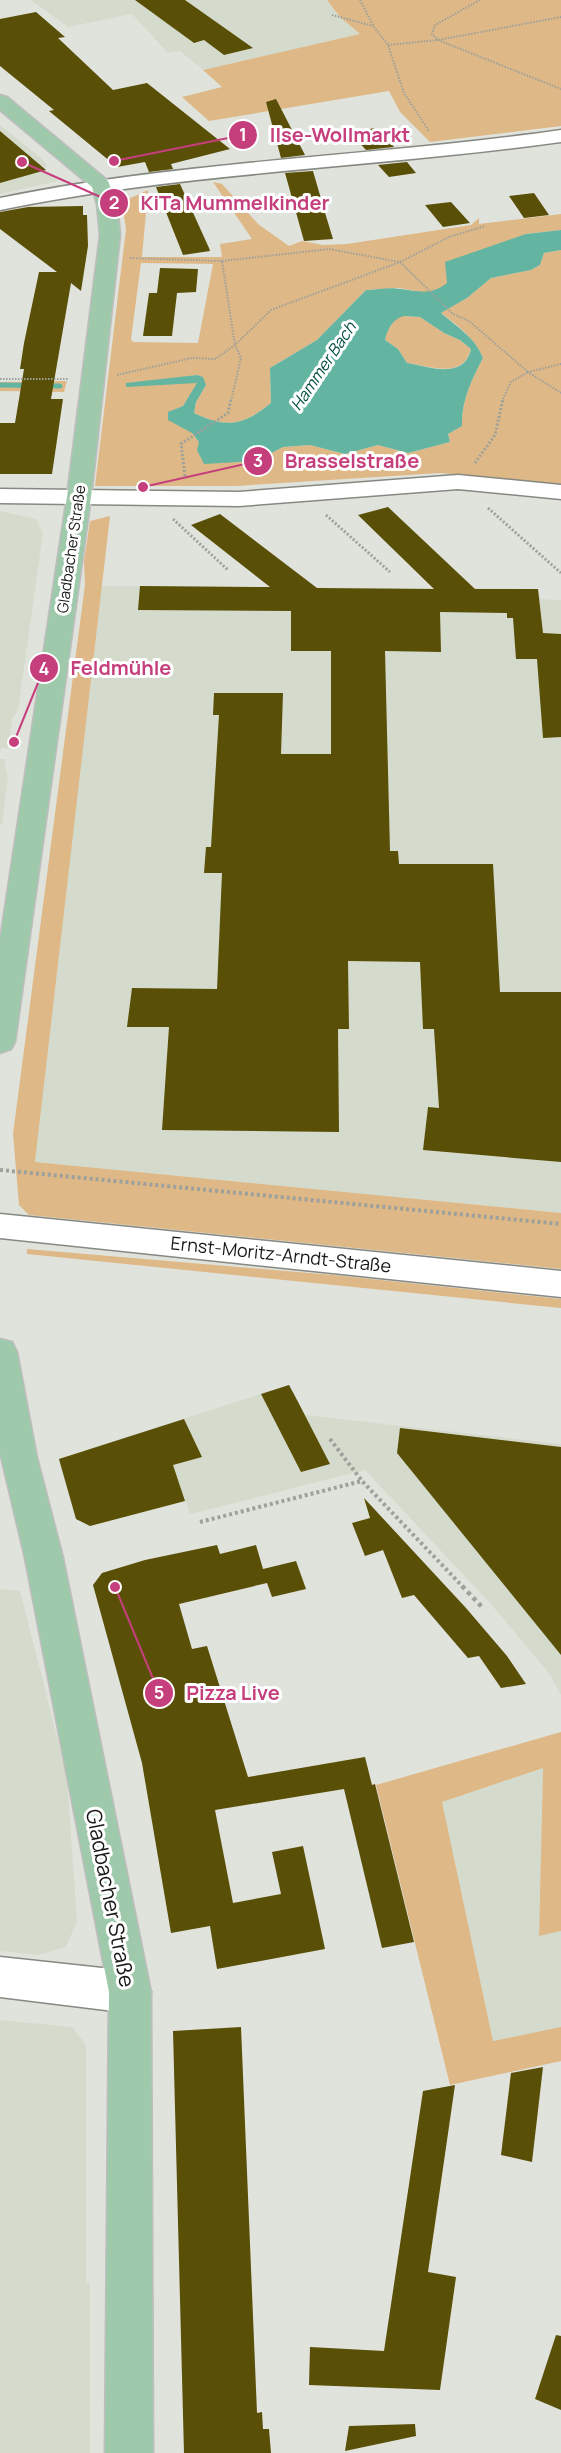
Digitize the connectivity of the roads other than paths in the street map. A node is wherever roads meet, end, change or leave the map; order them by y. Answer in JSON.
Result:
{"nodes":[{"id":1,"x":0,"y":100,"type":"edge"},
{"id":2,"x":561,"y":136,"type":"edge"},
{"id":3,"x":101,"y":185,"type":"junction"},
{"id":4,"x":0,"y":204,"type":"edge"},
{"id":5,"x":561,"y":492,"type":"edge"},
{"id":6,"x":0,"y":496,"type":"edge"},
{"id":7,"x":79,"y":497,"type":"junction"},
{"id":8,"x":0,"y":1042,"type":"edge"},
{"id":9,"x":0,"y":1227,"type":"edge"},
{"id":10,"x":561,"y":1284,"type":"edge"},
{"id":11,"x":0,"y":1352,"type":"edge"},
{"id":12,"x":0,"y":1977,"type":"edge"},
{"id":13,"x":130,"y":1992,"type":"junction"},
{"id":14,"x":129,"y":2453,"type":"edge"}],
"edges":[{"from":1,"to":3,"type":"main road"},
{"from":2,"to":3,"type":"street"},
{"from":3,"to":4,"type":"street"},
{"from":3,"to":7,"type":"main road","name":"Gladbacher Straße"},
{"from":5,"to":7,"type":"street"},
{"from":6,"to":7,"type":"street"},
{"from":7,"to":8,"type":"main road","name":"Gladbacher Straße"},
{"from":9,"to":10,"type":"street","name":"Ernst-Moritz-Arndt-Straße"},
{"from":11,"to":13,"type":"main road","name":"Gladbacher Straße"},
{"from":12,"to":13,"type":"street"},
{"from":13,"to":14,"type":"main road","name":"Gladbacher Straße"}]}
